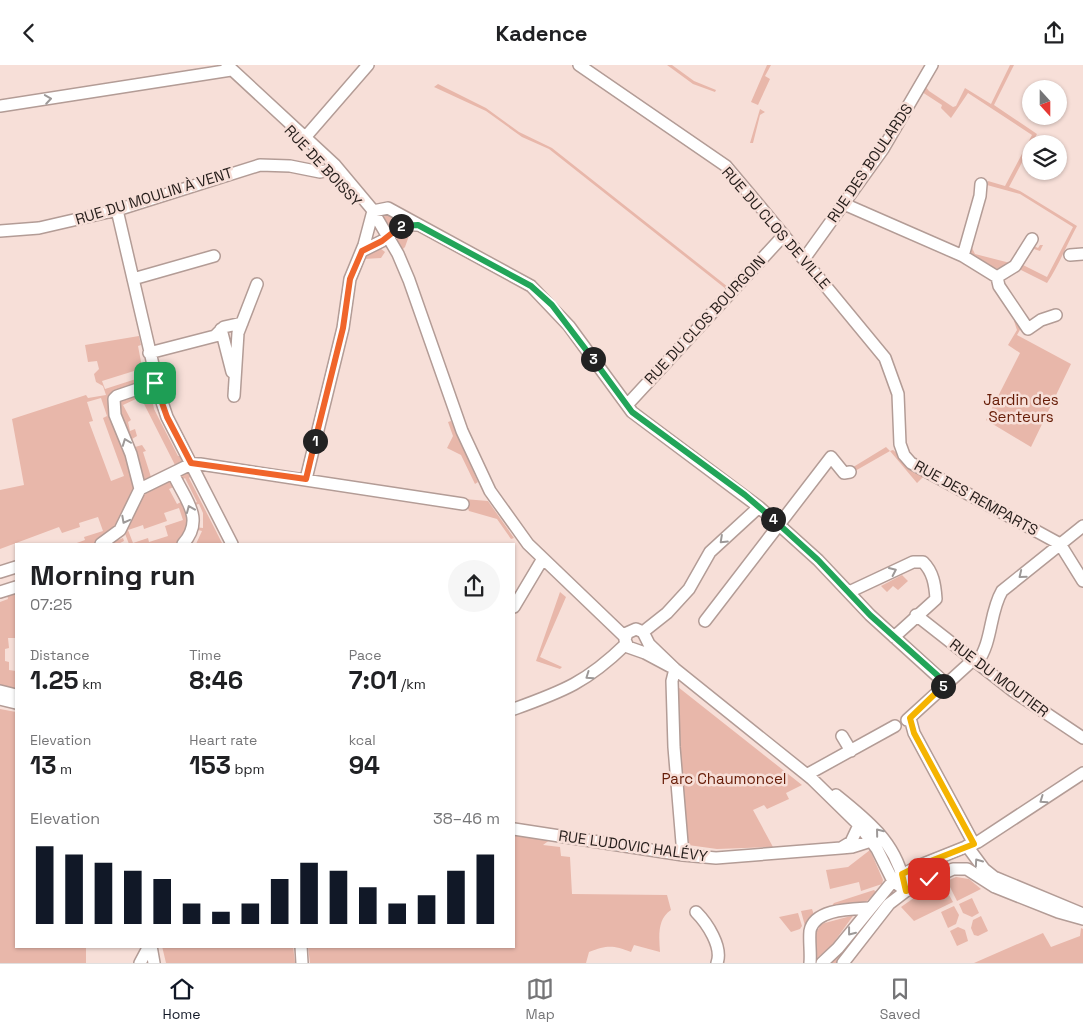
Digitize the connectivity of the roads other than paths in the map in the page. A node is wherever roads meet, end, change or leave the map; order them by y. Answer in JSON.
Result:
{"nodes":[{"id":1,"x":368,"y":65,"type":"edge"},
{"id":2,"x":579,"y":65,"type":"edge"},
{"id":3,"x":932,"y":65,"type":"edge"},
{"id":4,"x":229,"y":68,"type":"edge"},
{"id":5,"x":0,"y":107,"type":"edge"},
{"id":6,"x":304,"y":139,"type":"junction"},
{"id":7,"x":322,"y":158,"type":"junction"},
{"id":8,"x":308,"y":168,"type":"junction"},
{"id":9,"x":332,"y":168,"type":"junction"},
{"id":10,"x":981,"y":184,"type":"dead end"},
{"id":11,"x":844,"y":204,"type":"junction"},
{"id":12,"x":117,"y":210,"type":"junction"},
{"id":13,"x":371,"y":216,"type":"junction"},
{"id":14,"x":418,"y":225,"type":"junction"},
{"id":15,"x":0,"y":231,"type":"edge"},
{"id":16,"x":784,"y":235,"type":"junction"},
{"id":17,"x":385,"y":237,"type":"junction"},
{"id":18,"x":1032,"y":239,"type":"dead end"},
{"id":19,"x":362,"y":251,"type":"junction"},
{"id":20,"x":1083,"y":254,"type":"edge"},
{"id":21,"x":1070,"y":255,"type":"dead end"},
{"id":22,"x":214,"y":256,"type":"dead end"},
{"id":23,"x":963,"y":256,"type":"junction"},
{"id":24,"x":804,"y":259,"type":"junction"},
{"id":25,"x":997,"y":277,"type":"junction"},
{"id":26,"x":133,"y":279,"type":"junction"},
{"id":27,"x":257,"y":284,"type":"dead end"},
{"id":28,"x":1056,"y":315,"type":"dead end"},
{"id":29,"x":242,"y":323,"type":"junction"},
{"id":30,"x":222,"y":329,"type":"junction"},
{"id":31,"x":149,"y":353,"type":"junction"},
{"id":32,"x":155,"y":383,"type":"junction"},
{"id":33,"x":234,"y":383,"type":"junction"},
{"id":34,"x":234,"y":396,"type":"dead end"},
{"id":35,"x":627,"y":405,"type":"junction"},
{"id":36,"x":900,"y":444,"type":"joint"},
{"id":37,"x":191,"y":463,"type":"junction"},
{"id":38,"x":850,"y":472,"type":"dead end"},
{"id":39,"x":172,"y":473,"type":"junction"},
{"id":40,"x":306,"y":479,"type":"junction"},
{"id":41,"x":140,"y":489,"type":"junction"},
{"id":42,"x":463,"y":504,"type":"dead end"},
{"id":43,"x":759,"y":507,"type":"junction"},
{"id":44,"x":778,"y":524,"type":"junction"},
{"id":45,"x":1083,"y":526,"type":"edge"},
{"id":46,"x":102,"y":543,"type":"edge"},
{"id":47,"x":184,"y":543,"type":"edge"},
{"id":48,"x":231,"y":543,"type":"edge"},
{"id":49,"x":1060,"y":544,"type":"junction"},
{"id":50,"x":542,"y":560,"type":"junction"},
{"id":51,"x":15,"y":567,"type":"edge"},
{"id":52,"x":0,"y":572,"type":"edge"},
{"id":53,"x":1083,"y":581,"type":"edge"},
{"id":54,"x":15,"y":587,"type":"edge"},
{"id":55,"x":0,"y":592,"type":"edge"},
{"id":56,"x":849,"y":592,"type":"junction"},
{"id":57,"x":515,"y":605,"type":"edge"},
{"id":58,"x":916,"y":615,"type":"junction"},
{"id":59,"x":705,"y":621,"type":"dead end"},
{"id":60,"x":634,"y":636,"type":"junction"},
{"id":61,"x":894,"y":637,"type":"junction"},
{"id":62,"x":975,"y":662,"type":"junction"},
{"id":63,"x":675,"y":669,"type":"junction"},
{"id":64,"x":946,"y":683,"type":"junction"},
{"id":65,"x":0,"y":691,"type":"edge"},
{"id":66,"x":15,"y":695,"type":"edge"},
{"id":67,"x":0,"y":699,"type":"edge"},
{"id":68,"x":15,"y":703,"type":"edge"},
{"id":69,"x":515,"y":709,"type":"edge"},
{"id":70,"x":895,"y":726,"type":"dead end"},
{"id":71,"x":842,"y":736,"type":"dead end"},
{"id":72,"x":1083,"y":738,"type":"edge"},
{"id":73,"x":851,"y":751,"type":"junction"},
{"id":74,"x":1083,"y":773,"type":"edge"},
{"id":75,"x":810,"y":776,"type":"junction"},
{"id":76,"x":858,"y":825,"type":"junction"},
{"id":77,"x":515,"y":829,"type":"edge"},
{"id":78,"x":871,"y":841,"type":"junction"},
{"id":79,"x":971,"y":845,"type":"junction"},
{"id":80,"x":841,"y":848,"type":"junction"},
{"id":81,"x":683,"y":855,"type":"junction"},
{"id":82,"x":897,"y":878,"type":"junction"},
{"id":83,"x":906,"y":891,"type":"junction"},
{"id":84,"x":868,"y":908,"type":"junction"},
{"id":85,"x":696,"y":912,"type":"dead end"},
{"id":86,"x":1083,"y":914,"type":"edge"},
{"id":87,"x":1083,"y":919,"type":"edge"},
{"id":88,"x":149,"y":948,"type":"edge"},
{"id":89,"x":150,"y":948,"type":"edge"},
{"id":90,"x":301,"y":948,"type":"edge"},
{"id":91,"x":140,"y":963,"type":"edge"},
{"id":92,"x":154,"y":963,"type":"edge"},
{"id":93,"x":302,"y":963,"type":"edge"},
{"id":94,"x":717,"y":963,"type":"edge"},
{"id":95,"x":810,"y":963,"type":"edge"},
{"id":96,"x":822,"y":963,"type":"edge"},
{"id":97,"x":843,"y":963,"type":"edge"}],
"edges":[{"from":1,"to":6,"type":"street"},
{"from":2,"to":16,"type":"street","name":"RUE DU CLOS DE VILLE"},
{"from":3,"to":11,"type":"street","name":"RUE DES BOULARDS"},
{"from":5,"to":4,"type":"street","one_way":true},
{"from":4,"to":6,"type":"street","name":"RUE DE BOISSY"},
{"from":6,"to":7,"type":"street","name":"RUE DE BOISSY"},
{"from":7,"to":8,"type":"street"},
{"from":7,"to":9,"type":"street","name":"RUE DE BOISSY"},
{"from":8,"to":9,"type":"street","name":"RUE DU MOULIN À VENT"},
{"from":8,"to":12,"type":"street","name":"RUE DU MOULIN À VENT"},
{"from":9,"to":13,"type":"street","name":"RUE DE BOISSY"},
{"from":10,"to":23,"type":"street"},
{"from":11,"to":23,"type":"street"},
{"from":11,"to":24,"type":"street","name":"RUE DES BOULARDS"},
{"from":12,"to":15,"type":"street","name":"RUE DU MOULIN À VENT"},
{"from":12,"to":26,"type":"street"},
{"from":13,"to":14,"type":"street","name":"RUE DE BOISSY"},
{"from":13,"to":17,"type":"street","name":"RUE DE BOISSY"},
{"from":13,"to":19,"type":"street"},
{"from":14,"to":17,"type":"street"},
{"from":14,"to":35,"type":"street","name":"RUE DE BOISSY"},
{"from":16,"to":24,"type":"street","name":"RUE DU CLOS DE VILLE"},
{"from":16,"to":35,"type":"street","name":"RUE DU CLOS BOURGOIN"},
{"from":17,"to":19,"type":"street"},
{"from":17,"to":50,"type":"street","name":"RUE DE BOISSY"},
{"from":18,"to":25,"type":"street"},
{"from":19,"to":40,"type":"street"},
{"from":20,"to":21,"type":"street"},
{"from":22,"to":26,"type":"street"},
{"from":23,"to":25,"type":"street"},
{"from":24,"to":36,"type":"street","name":"RUE DU CLOS DE VILLE"},
{"from":25,"to":28,"type":"street"},
{"from":26,"to":31,"type":"street"},
{"from":27,"to":29,"type":"street"},
{"from":29,"to":30,"type":"street"},
{"from":29,"to":33,"type":"street"},
{"from":30,"to":31,"type":"street"},
{"from":30,"to":33,"type":"street"},
{"from":31,"to":32,"type":"street"},
{"from":32,"to":37,"type":"street"},
{"from":41,"to":32,"type":"street","one_way":true},
{"from":33,"to":34,"type":"street"},
{"from":35,"to":43,"type":"street","name":"RUE DE BOISSY"},
{"from":36,"to":49,"type":"street","name":"RUE DES REMPARTS"},
{"from":37,"to":39,"type":"street"},
{"from":37,"to":40,"type":"street"},
{"from":37,"to":48,"type":"street"},
{"from":38,"to":44,"type":"street"},
{"from":39,"to":41,"type":"street"},
{"from":47,"to":39,"type":"street","one_way":true},
{"from":40,"to":42,"type":"street"},
{"from":41,"to":46,"type":"street","one_way":true},
{"from":43,"to":44,"type":"street","name":"RUE DE BOISSY"},
{"from":43,"to":60,"type":"street","one_way":true},
{"from":44,"to":56,"type":"street","name":"RUE DE BOISSY"},
{"from":44,"to":59,"type":"street"},
{"from":45,"to":49,"type":"street"},
{"from":49,"to":53,"type":"street"},
{"from":49,"to":62,"type":"street","one_way":true},
{"from":50,"to":57,"type":"street"},
{"from":50,"to":60,"type":"street","name":"RUE DE BOISSY"},
{"from":51,"to":52,"type":"street"},
{"from":54,"to":55,"type":"street"},
{"from":56,"to":58,"type":"street","one_way":true},
{"from":56,"to":61,"type":"street","name":"RUE DE BOISSY"},
{"from":58,"to":61,"type":"street"},
{"from":58,"to":62,"type":"street","name":"RUE DU MOUTIER"},
{"from":60,"to":63,"type":"street"},
{"from":60,"to":63,"type":"street"},
{"from":60,"to":69,"type":"street","one_way":true},
{"from":61,"to":64,"type":"street","name":"RUE DE BOISSY"},
{"from":62,"to":64,"type":"street"},
{"from":62,"to":72,"type":"street","name":"RUE DU MOUTIER"},
{"from":63,"to":75,"type":"street"},
{"from":63,"to":81,"type":"street"},
{"from":64,"to":79,"type":"street"},
{"from":65,"to":66,"type":"street"},
{"from":67,"to":68,"type":"street"},
{"from":70,"to":73,"type":"street"},
{"from":71,"to":73,"type":"street"},
{"from":73,"to":75,"type":"street"},
{"from":74,"to":79,"type":"street","one_way":true},
{"from":75,"to":76,"type":"street"},
{"from":82,"to":75,"type":"street","one_way":true},
{"from":76,"to":78,"type":"street"},
{"from":76,"to":80,"type":"street"},
{"from":77,"to":81,"type":"street","name":"RUE LUDOVIC HALÉVY"},
{"from":78,"to":80,"type":"street","name":"RUE LUDOVIC HALÉVY"},
{"from":78,"to":82,"type":"street"},
{"from":79,"to":82,"type":"street"},
{"from":86,"to":79,"type":"street","one_way":true},
{"from":80,"to":81,"type":"street","name":"RUE LUDOVIC HALÉVY"},
{"from":82,"to":83,"type":"street"},
{"from":82,"to":84,"type":"street"},
{"from":83,"to":87,"type":"street"},
{"from":83,"to":97,"type":"street"},
{"from":84,"to":95,"type":"street"},
{"from":84,"to":96,"type":"street","one_way":true},
{"from":85,"to":94,"type":"street"},
{"from":88,"to":91,"type":"street"},
{"from":89,"to":92,"type":"street"},
{"from":90,"to":93,"type":"street"}]}
